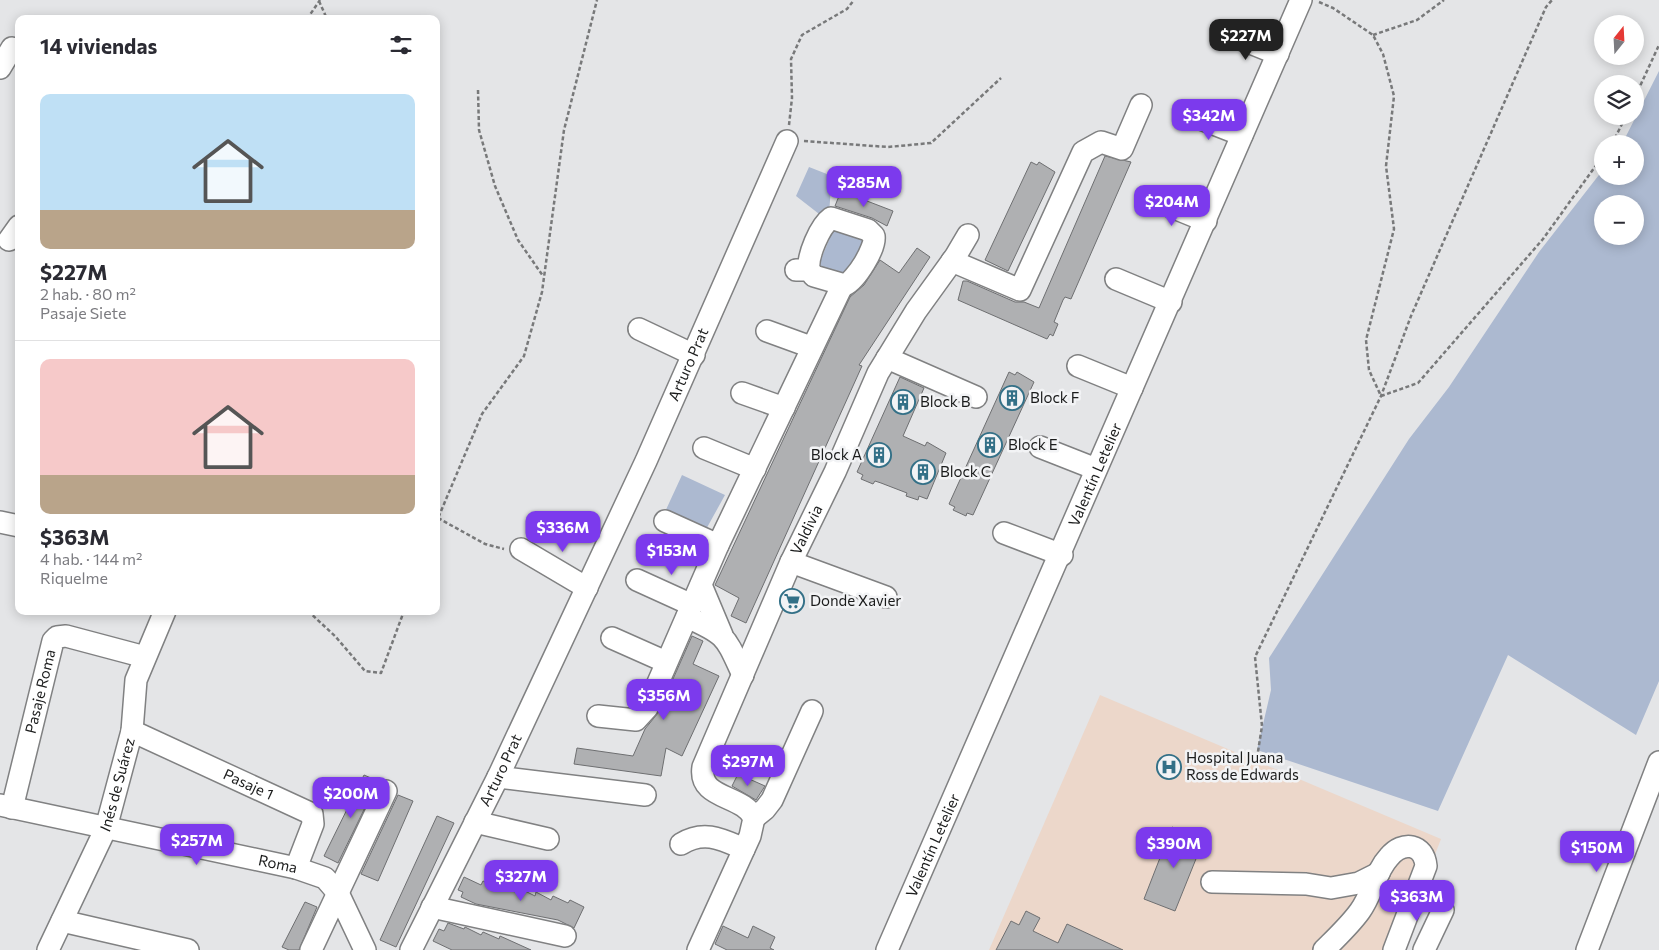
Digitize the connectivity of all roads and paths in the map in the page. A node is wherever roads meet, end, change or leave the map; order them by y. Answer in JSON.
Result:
{"nodes":[{"id":1,"x":320,"y":0,"type":"edge"},
{"id":2,"x":597,"y":0,"type":"edge"},
{"id":3,"x":854,"y":0,"type":"edge"},
{"id":4,"x":1301,"y":0,"type":"edge"},
{"id":5,"x":1316,"y":0,"type":"edge"},
{"id":6,"x":1444,"y":0,"type":"edge"},
{"id":7,"x":1552,"y":0,"type":"edge"},
{"id":8,"x":310,"y":15,"type":"edge"},
{"id":9,"x":326,"y":15,"type":"edge"},
{"id":10,"x":1228,"y":34,"type":"dead end"},
{"id":11,"x":1372,"y":35,"type":"junction"},
{"id":12,"x":1659,"y":45,"type":"edge"},
{"id":13,"x":10,"y":47,"type":"edge"},
{"id":14,"x":1278,"y":54,"type":"junction"},
{"id":15,"x":0,"y":68,"type":"edge"},
{"id":16,"x":1000,"y":78,"type":"dead end"},
{"id":17,"x":1644,"y":78,"type":"edge"},
{"id":18,"x":478,"y":90,"type":"dead end"},
{"id":19,"x":1141,"y":105,"type":"dead end"},
{"id":20,"x":1188,"y":114,"type":"dead end"},
{"id":21,"x":1242,"y":134,"type":"junction"},
{"id":22,"x":787,"y":141,"type":"junction"},
{"id":23,"x":1594,"y":168,"type":"edge"},
{"id":24,"x":1152,"y":199,"type":"dead end"},
{"id":25,"x":1206,"y":221,"type":"junction"},
{"id":26,"x":968,"y":235,"type":"dead end"},
{"id":27,"x":952,"y":261,"type":"junction"},
{"id":28,"x":544,"y":277,"type":"junction"},
{"id":29,"x":1116,"y":280,"type":"dead end"},
{"id":30,"x":842,"y":286,"type":"junction"},
{"id":31,"x":1170,"y":302,"type":"junction"},
{"id":32,"x":640,"y":329,"type":"dead end"},
{"id":33,"x":767,"y":331,"type":"dead end"},
{"id":34,"x":811,"y":347,"type":"junction"},
{"id":35,"x":694,"y":355,"type":"junction"},
{"id":36,"x":887,"y":358,"type":"junction"},
{"id":37,"x":1078,"y":366,"type":"dead end"},
{"id":38,"x":1132,"y":388,"type":"junction"},
{"id":39,"x":742,"y":393,"type":"dead end"},
{"id":40,"x":1381,"y":396,"type":"junction"},
{"id":41,"x":976,"y":397,"type":"dead end"},
{"id":42,"x":784,"y":408,"type":"junction"},
{"id":43,"x":1040,"y":447,"type":"dead end"},
{"id":44,"x":704,"y":448,"type":"dead end"},
{"id":45,"x":755,"y":469,"type":"junction"},
{"id":46,"x":1096,"y":469,"type":"junction"},
{"id":47,"x":440,"y":513,"type":"edge"},
{"id":48,"x":440,"y":519,"type":"edge"},
{"id":49,"x":665,"y":521,"type":"dead end"},
{"id":50,"x":0,"y":522,"type":"edge"},
{"id":51,"x":15,"y":525,"type":"edge"},
{"id":52,"x":1004,"y":533,"type":"dead end"},
{"id":53,"x":718,"y":546,"type":"junction"},
{"id":54,"x":521,"y":549,"type":"joint"},
{"id":55,"x":1062,"y":555,"type":"junction"},
{"id":56,"x":791,"y":562,"type":"junction"},
{"id":57,"x":637,"y":580,"type":"dead end"},
{"id":58,"x":701,"y":585,"type":"junction"},
{"id":59,"x":587,"y":588,"type":"junction"},
{"id":60,"x":886,"y":597,"type":"dead end"},
{"id":61,"x":689,"y":611,"type":"junction"},
{"id":62,"x":163,"y":615,"type":"edge"},
{"id":63,"x":312,"y":615,"type":"edge"},
{"id":64,"x":403,"y":615,"type":"edge"},
{"id":65,"x":722,"y":635,"type":"junction"},
{"id":66,"x":612,"y":638,"type":"dead end"},
{"id":67,"x":145,"y":657,"type":"junction"},
{"id":68,"x":666,"y":662,"type":"junction"},
{"id":69,"x":742,"y":675,"type":"junction"},
{"id":70,"x":812,"y":711,"type":"dead end"},
{"id":71,"x":598,"y":716,"type":"dead end"},
{"id":72,"x":132,"y":731,"type":"junction"},
{"id":73,"x":1257,"y":758,"type":"dead end"},
{"id":74,"x":1659,"y":762,"type":"edge"},
{"id":75,"x":498,"y":777,"type":"junction"},
{"id":76,"x":386,"y":791,"type":"dead end"},
{"id":77,"x":645,"y":795,"type":"dead end"},
{"id":78,"x":6,"y":806,"type":"edge"},
{"id":79,"x":754,"y":818,"type":"junction"},
{"id":80,"x":476,"y":822,"type":"junction"},
{"id":81,"x":106,"y":828,"type":"junction"},
{"id":82,"x":548,"y":839,"type":"dead end"},
{"id":83,"x":681,"y":844,"type":"dead end"},
{"id":84,"x":744,"y":848,"type":"junction"},
{"id":85,"x":296,"y":868,"type":"junction"},
{"id":86,"x":1379,"y":873,"type":"junction"},
{"id":87,"x":1212,"y":882,"type":"dead end"},
{"id":88,"x":338,"y":893,"type":"junction"},
{"id":89,"x":432,"y":907,"type":"junction"},
{"id":90,"x":1443,"y":910,"type":"dead end"},
{"id":91,"x":62,"y":921,"type":"junction"},
{"id":92,"x":564,"y":936,"type":"dead end"},
{"id":93,"x":48,"y":950,"type":"edge"},
{"id":94,"x":188,"y":950,"type":"edge"},
{"id":95,"x":311,"y":950,"type":"edge"},
{"id":96,"x":365,"y":950,"type":"edge"},
{"id":97,"x":411,"y":950,"type":"edge"},
{"id":98,"x":698,"y":950,"type":"edge"},
{"id":99,"x":888,"y":950,"type":"edge"},
{"id":100,"x":1324,"y":950,"type":"edge"},
{"id":101,"x":1394,"y":950,"type":"edge"},
{"id":102,"x":1424,"y":950,"type":"edge"},
{"id":103,"x":1587,"y":950,"type":"edge"}],
"edges":[{"from":1,"to":8,"type":"path"},
{"from":1,"to":9,"type":"path"},
{"from":2,"to":28,"type":"path"},
{"from":3,"to":22,"type":"path"},
{"from":4,"to":14,"type":"street","name":"Valentín Letelier"},
{"from":5,"to":11,"type":"path"},
{"from":6,"to":11,"type":"path"},
{"from":7,"to":40,"type":"path"},
{"from":10,"to":14,"type":"street"},
{"from":11,"to":40,"type":"path"},
{"from":12,"to":17,"type":"path"},
{"from":13,"to":15,"type":"street"},
{"from":14,"to":21,"type":"street","name":"Valentín Letelier"},
{"from":16,"to":22,"type":"path"},
{"from":18,"to":28,"type":"path"},
{"from":19,"to":27,"type":"street"},
{"from":20,"to":21,"type":"street"},
{"from":21,"to":25,"type":"street","name":"Valentín Letelier"},
{"from":22,"to":35,"type":"street","name":"Arturo Prat"},
{"from":23,"to":40,"type":"path"},
{"from":24,"to":25,"type":"street"},
{"from":25,"to":31,"type":"street","name":"Valentín Letelier"},
{"from":26,"to":27,"type":"street","name":"Valdivia"},
{"from":27,"to":36,"type":"street","name":"Valdivia"},
{"from":28,"to":47,"type":"path"},
{"from":29,"to":31,"type":"street"},
{"from":30,"to":30,"type":"street"},
{"from":30,"to":34,"type":"street"},
{"from":31,"to":38,"type":"street","name":"Valentín Letelier"},
{"from":32,"to":35,"type":"street"},
{"from":33,"to":34,"type":"street"},
{"from":34,"to":42,"type":"street"},
{"from":35,"to":59,"type":"street","name":"Arturo Prat"},
{"from":36,"to":41,"type":"street"},
{"from":36,"to":56,"type":"street","name":"Valdivia"},
{"from":37,"to":38,"type":"street"},
{"from":38,"to":46,"type":"street","name":"Valentín Letelier"},
{"from":39,"to":42,"type":"street"},
{"from":40,"to":73,"type":"path"},
{"from":42,"to":45,"type":"street"},
{"from":43,"to":46,"type":"street"},
{"from":44,"to":45,"type":"street"},
{"from":45,"to":53,"type":"street"},
{"from":46,"to":55,"type":"street","name":"Valentín Letelier"},
{"from":48,"to":54,"type":"path"},
{"from":49,"to":53,"type":"street"},
{"from":50,"to":51,"type":"street"},
{"from":52,"to":55,"type":"street"},
{"from":53,"to":58,"type":"street"},
{"from":54,"to":59,"type":"street"},
{"from":55,"to":99,"type":"street","name":"Valentín Letelier"},
{"from":56,"to":60,"type":"street"},
{"from":56,"to":69,"type":"street","name":"Valdivia"},
{"from":57,"to":61,"type":"street"},
{"from":58,"to":61,"type":"street"},
{"from":58,"to":65,"type":"street"},
{"from":59,"to":75,"type":"street","name":"Arturo Prat"},
{"from":61,"to":65,"type":"street"},
{"from":61,"to":68,"type":"street"},
{"from":62,"to":67,"type":"street","name":"Inés de Suárez"},
{"from":63,"to":64,"type":"path"},
{"from":65,"to":69,"type":"street"},
{"from":66,"to":68,"type":"street"},
{"from":67,"to":72,"type":"street","name":"Inés de Suárez"},
{"from":67,"to":78,"type":"street","name":"Pasaje Roma"},
{"from":68,"to":71,"type":"street"},
{"from":69,"to":79,"type":"street","name":"Valdivia"},
{"from":70,"to":79,"type":"street"},
{"from":72,"to":81,"type":"street","name":"Inés de Suárez"},
{"from":72,"to":85,"type":"street","name":"Pasaje 1"},
{"from":74,"to":103,"type":"street"},
{"from":75,"to":77,"type":"street"},
{"from":75,"to":80,"type":"street","name":"Arturo Prat"},
{"from":76,"to":88,"type":"street"},
{"from":78,"to":81,"type":"street","name":"Roma"},
{"from":79,"to":84,"type":"street"},
{"from":80,"to":82,"type":"street"},
{"from":80,"to":89,"type":"street","name":"Arturo Prat"},
{"from":81,"to":85,"type":"street","name":"Roma"},
{"from":81,"to":91,"type":"street","name":"Inés de Suárez"},
{"from":83,"to":84,"type":"street"},
{"from":84,"to":98,"type":"street"},
{"from":85,"to":88,"type":"street","name":"Roma"},
{"from":86,"to":87,"type":"street"},
{"from":86,"to":100,"type":"street"},
{"from":86,"to":101,"type":"street"},
{"from":88,"to":95,"type":"street"},
{"from":88,"to":96,"type":"street","name":"Roma"},
{"from":89,"to":92,"type":"street"},
{"from":89,"to":97,"type":"street","name":"Arturo Prat"},
{"from":90,"to":102,"type":"street"},
{"from":91,"to":93,"type":"street","name":"Inés de Suárez"},
{"from":91,"to":94,"type":"street"}]}
